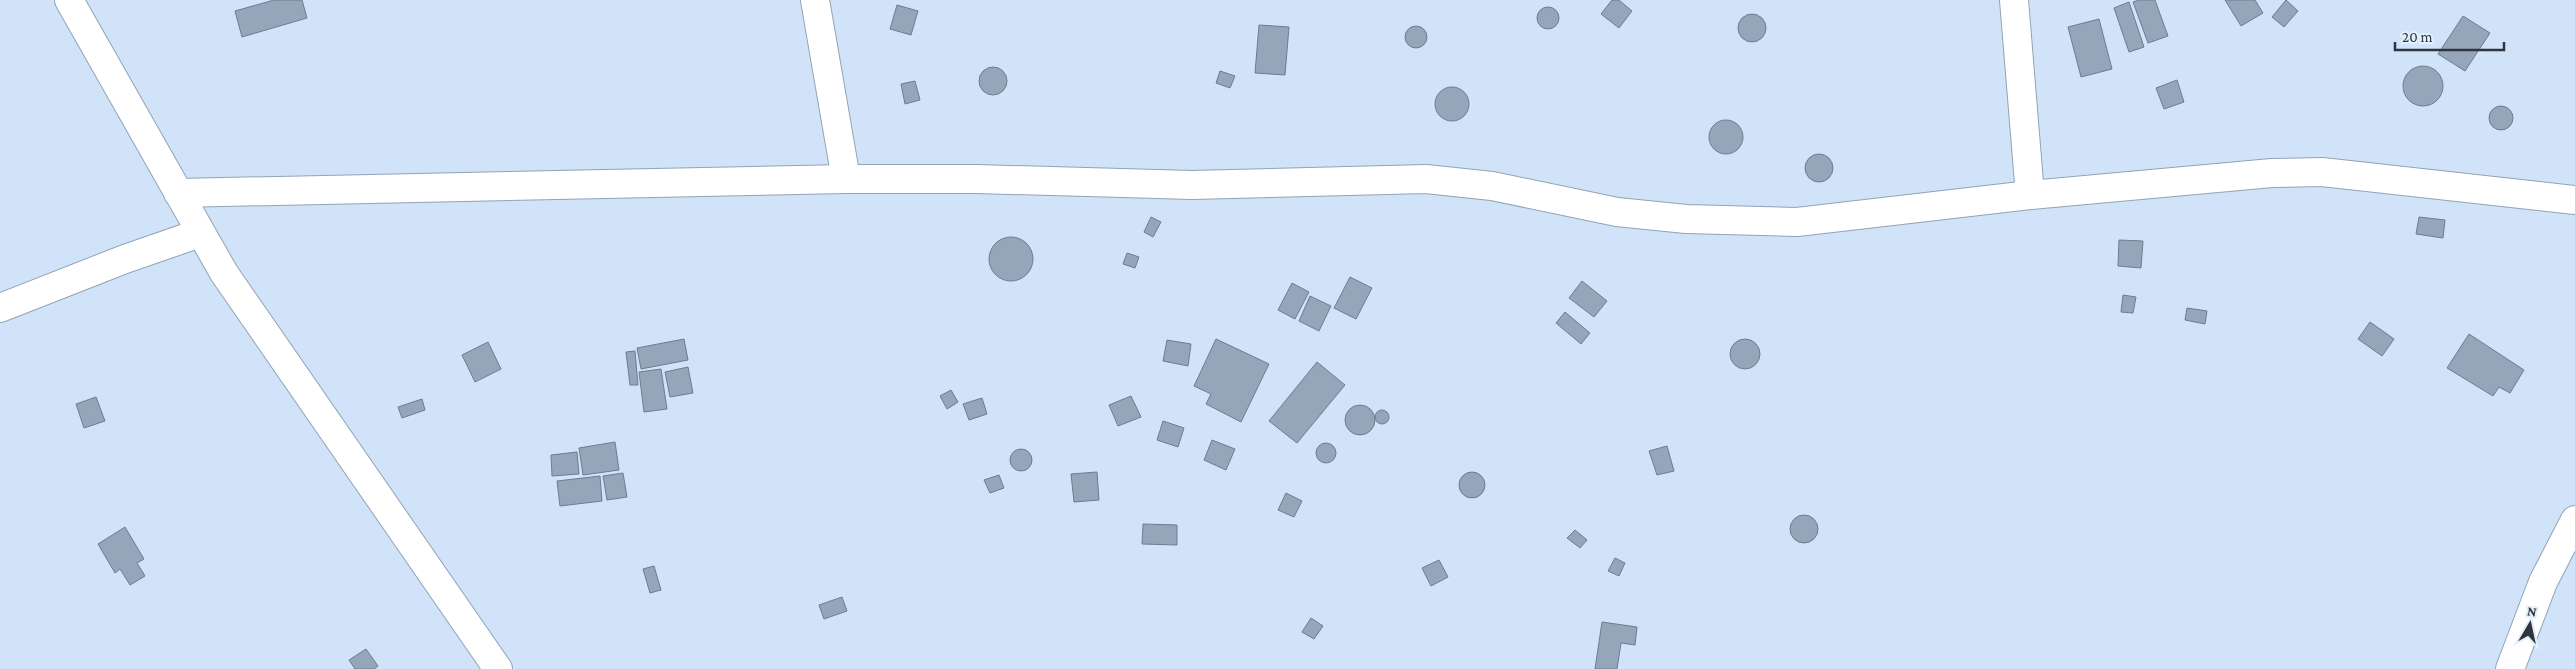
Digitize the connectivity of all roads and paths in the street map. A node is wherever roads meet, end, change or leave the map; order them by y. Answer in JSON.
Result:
{"nodes":[{"id":1,"x":70,"y":0,"type":"edge"},
{"id":2,"x":815,"y":0,"type":"edge"},
{"id":3,"x":2014,"y":0,"type":"edge"},
{"id":4,"x":846,"y":179,"type":"junction"},
{"id":5,"x":178,"y":193,"type":"junction"},
{"id":6,"x":2030,"y":195,"type":"junction"},
{"id":7,"x":2575,"y":200,"type":"edge"},
{"id":8,"x":200,"y":233,"type":"junction"},
{"id":9,"x":0,"y":308,"type":"edge"},
{"id":10,"x":2575,"y":520,"type":"edge"},
{"id":11,"x":498,"y":669,"type":"edge"},
{"id":12,"x":2510,"y":669,"type":"edge"}],
"edges":[{"from":1,"to":5,"type":"street"},
{"from":2,"to":4,"type":"street"},
{"from":3,"to":6,"type":"street"},
{"from":4,"to":5,"type":"street"},
{"from":4,"to":6,"type":"street"},
{"from":5,"to":8,"type":"street"},
{"from":6,"to":7,"type":"street"},
{"from":8,"to":9,"type":"street"},
{"from":8,"to":11,"type":"street"},
{"from":10,"to":12,"type":"street"}]}
